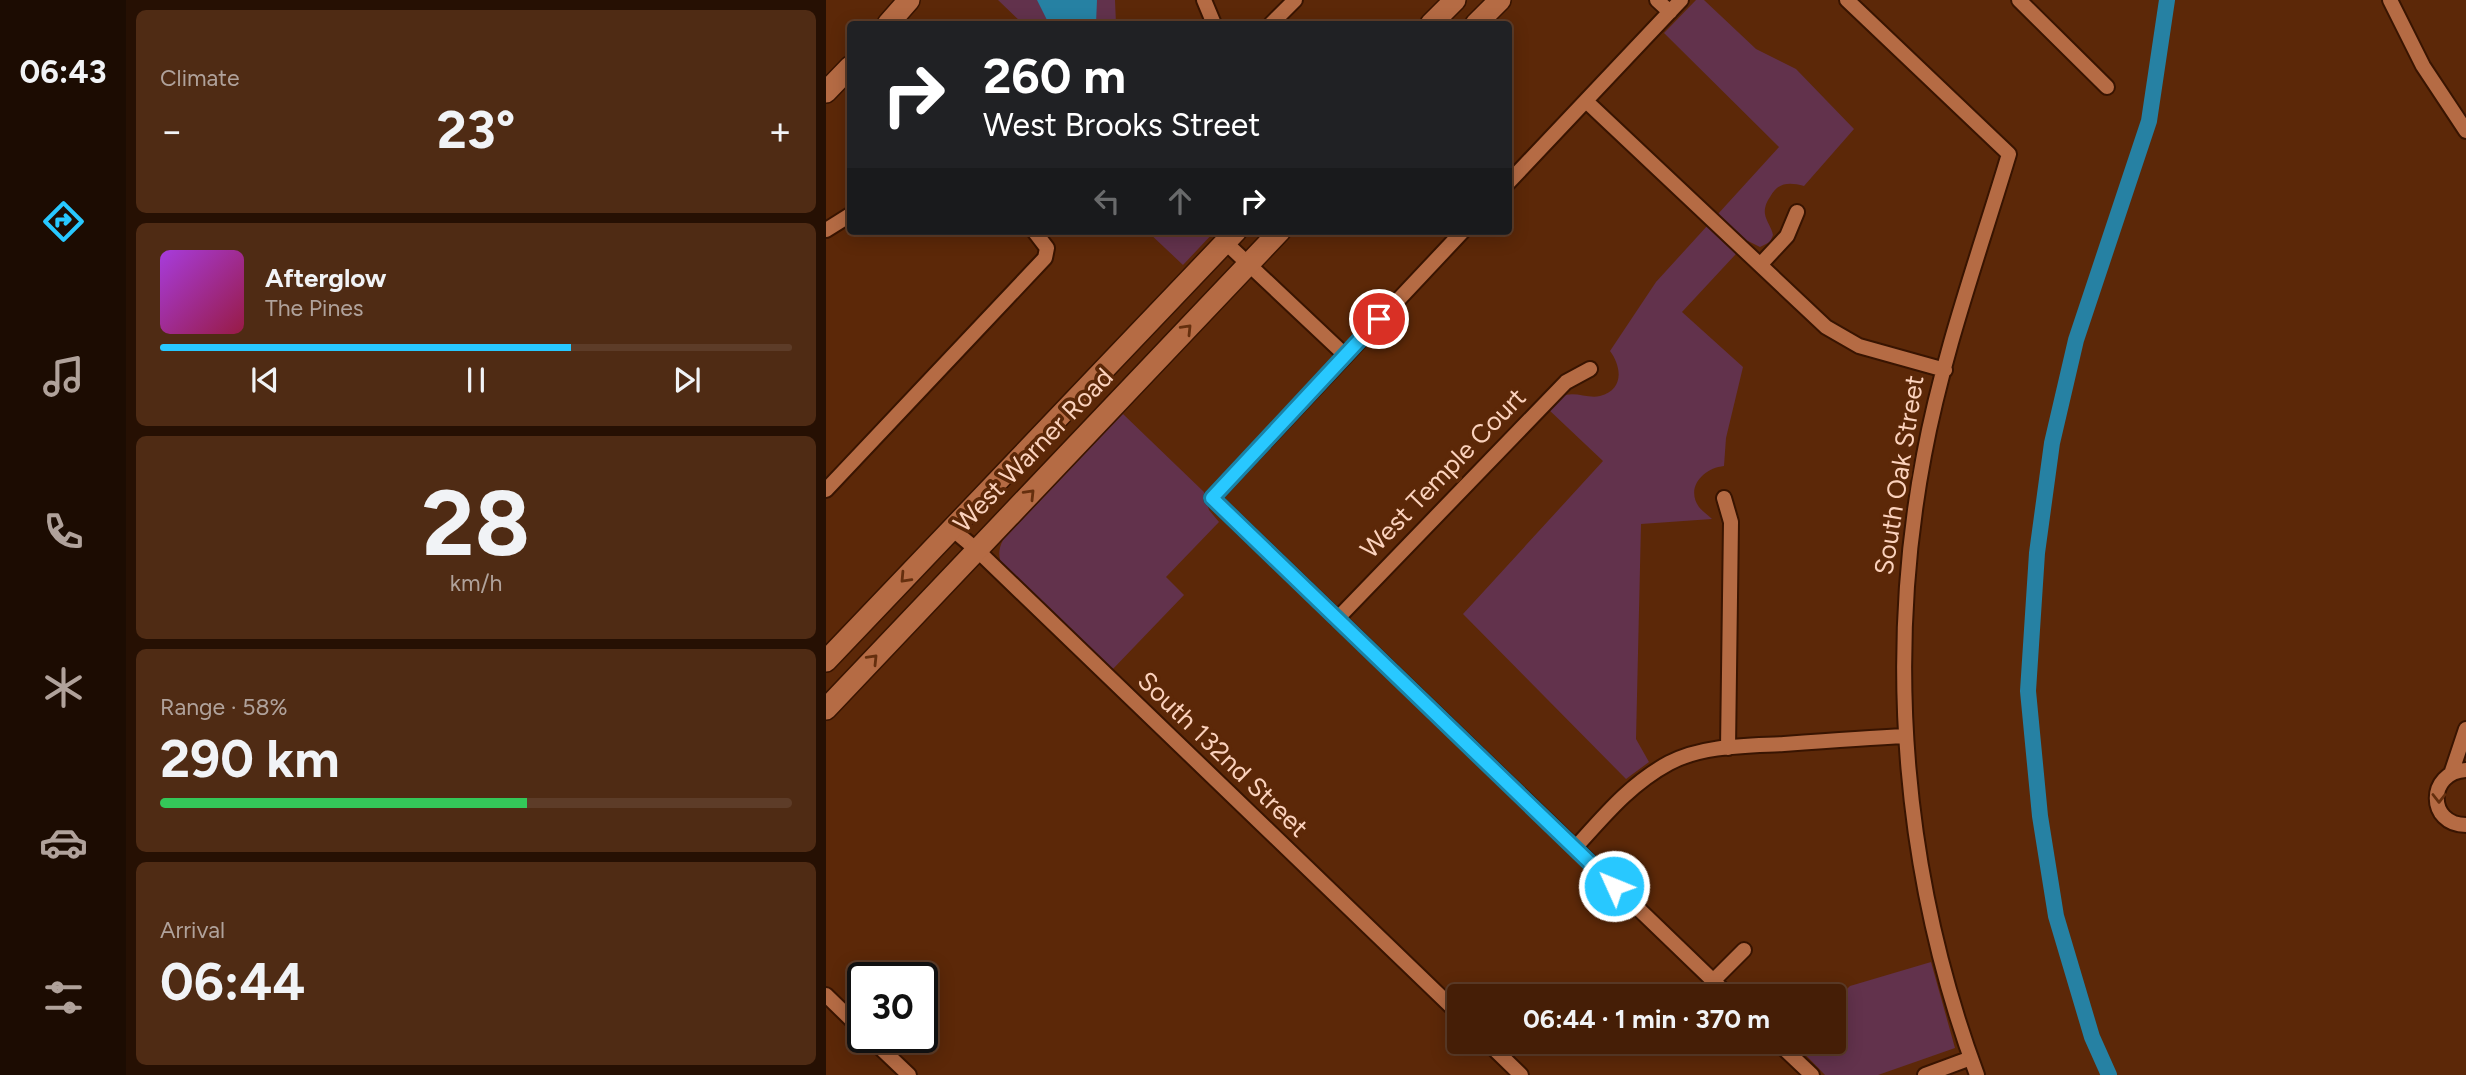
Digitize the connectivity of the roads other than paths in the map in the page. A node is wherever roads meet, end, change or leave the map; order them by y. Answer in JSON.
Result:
{"nodes":[{"id":1,"x":909,"y":0,"type":"edge"},
{"id":2,"x":1204,"y":0,"type":"edge"},
{"id":3,"x":1295,"y":0,"type":"edge"},
{"id":4,"x":1455,"y":0,"type":"edge"},
{"id":5,"x":1500,"y":0,"type":"edge"},
{"id":6,"x":1657,"y":0,"type":"edge"},
{"id":7,"x":1681,"y":0,"type":"edge"},
{"id":8,"x":1847,"y":0,"type":"edge"},
{"id":9,"x":2019,"y":0,"type":"edge"},
{"id":10,"x":2390,"y":0,"type":"edge"},
{"id":11,"x":1670,"y":12,"type":"junction"},
{"id":12,"x":893,"y":21,"type":"edge"},
{"id":13,"x":1213,"y":21,"type":"edge"},
{"id":14,"x":1274,"y":21,"type":"edge"},
{"id":15,"x":1435,"y":21,"type":"edge"},
{"id":16,"x":1479,"y":21,"type":"edge"},
{"id":17,"x":847,"y":70,"type":"edge"},
{"id":18,"x":2108,"y":87,"type":"dead end"},
{"id":19,"x":826,"y":92,"type":"edge"},
{"id":20,"x":1586,"y":101,"type":"junction"},
{"id":21,"x":2466,"y":131,"type":"edge"},
{"id":22,"x":1512,"y":179,"type":"edge"},
{"id":23,"x":1797,"y":212,"type":"dead end"},
{"id":24,"x":847,"y":217,"type":"edge"},
{"id":25,"x":826,"y":230,"type":"edge"},
{"id":26,"x":1037,"y":235,"type":"edge"},
{"id":27,"x":1276,"y":235,"type":"edge"},
{"id":28,"x":1459,"y":235,"type":"edge"},
{"id":29,"x":1230,"y":236,"type":"edge"},
{"id":30,"x":1249,"y":264,"type":"junction"},
{"id":31,"x":1760,"y":265,"type":"junction"},
{"id":32,"x":1345,"y":355,"type":"junction"},
{"id":33,"x":1590,"y":369,"type":"dead end"},
{"id":34,"x":1945,"y":370,"type":"junction"},
{"id":35,"x":827,"y":486,"type":"edge"},
{"id":36,"x":1724,"y":498,"type":"dead end"},
{"id":37,"x":952,"y":529,"type":"junction"},
{"id":38,"x":977,"y":550,"type":"junction"},
{"id":39,"x":1337,"y":619,"type":"junction"},
{"id":40,"x":826,"y":662,"type":"edge"},
{"id":41,"x":826,"y":709,"type":"edge"},
{"id":42,"x":2466,"y":729,"type":"edge"},
{"id":43,"x":1906,"y":736,"type":"junction"},
{"id":44,"x":1728,"y":748,"type":"junction"},
{"id":45,"x":2466,"y":770,"type":"edge"},
{"id":46,"x":2451,"y":774,"type":"junction"},
{"id":47,"x":2466,"y":825,"type":"edge"},
{"id":48,"x":1574,"y":848,"type":"junction"},
{"id":49,"x":1744,"y":950,"type":"dead end"},
{"id":50,"x":1713,"y":981,"type":"junction"},
{"id":51,"x":1716,"y":984,"type":"edge"},
{"id":52,"x":826,"y":995,"type":"edge"},
{"id":53,"x":1447,"y":1003,"type":"edge"},
{"id":54,"x":847,"y":1015,"type":"edge"},
{"id":55,"x":886,"y":1053,"type":"edge"},
{"id":56,"x":1499,"y":1054,"type":"edge"},
{"id":57,"x":1790,"y":1054,"type":"edge"},
{"id":58,"x":1971,"y":1058,"type":"junction"},
{"id":59,"x":909,"y":1075,"type":"edge"},
{"id":60,"x":1521,"y":1075,"type":"edge"},
{"id":61,"x":1812,"y":1075,"type":"edge"},
{"id":62,"x":1924,"y":1075,"type":"edge"},
{"id":63,"x":1977,"y":1075,"type":"edge"}],
"edges":[{"from":1,"to":12,"type":"main road"},
{"from":2,"to":13,"type":"street"},
{"from":3,"to":14,"type":"street"},
{"from":4,"to":15,"type":"main road"},
{"from":5,"to":16,"type":"main road"},
{"from":6,"to":11,"type":"street"},
{"from":7,"to":11,"type":"street"},
{"from":8,"to":34,"type":"street"},
{"from":9,"to":18,"type":"street"},
{"from":10,"to":21,"type":"street"},
{"from":11,"to":20,"type":"street"},
{"from":17,"to":19,"type":"main road"},
{"from":20,"to":22,"type":"street"},
{"from":20,"to":31,"type":"street","name":"South Oak Street"},
{"from":23,"to":31,"type":"street"},
{"from":24,"to":25,"type":"street"},
{"from":26,"to":35,"type":"street"},
{"from":27,"to":30,"type":"main road","name":"West Warner Road"},
{"from":28,"to":32,"type":"street"},
{"from":29,"to":30,"type":"street"},
{"from":29,"to":37,"type":"main road","name":"West Warner Road"},
{"from":30,"to":32,"type":"street"},
{"from":38,"to":30,"type":"main road","name":"West Warner Road","one_way":true},
{"from":31,"to":34,"type":"street","name":"South Oak Street"},
{"from":32,"to":39,"type":"street"},
{"from":33,"to":39,"type":"street","name":"West Temple Court"},
{"from":34,"to":43,"type":"street","name":"South Oak Street"},
{"from":36,"to":44,"type":"street"},
{"from":37,"to":38,"type":"street","name":"South 132nd Street"},
{"from":37,"to":40,"type":"main road","name":"West Warner Road","one_way":true},
{"from":41,"to":38,"type":"main road","name":"West Warner Road","one_way":true},
{"from":38,"to":53,"type":"street","name":"South 132nd Street"},
{"from":39,"to":48,"type":"street"},
{"from":42,"to":46,"type":"street"},
{"from":43,"to":44,"type":"street"},
{"from":43,"to":58,"type":"street","name":"South Oak Street"},
{"from":44,"to":48,"type":"street"},
{"from":45,"to":46,"type":"street"},
{"from":46,"to":47,"type":"street","one_way":true},
{"from":48,"to":50,"type":"street"},
{"from":49,"to":50,"type":"street"},
{"from":50,"to":51,"type":"street"},
{"from":52,"to":54,"type":"street"},
{"from":55,"to":59,"type":"street"},
{"from":56,"to":60,"type":"street"},
{"from":57,"to":61,"type":"street"},
{"from":58,"to":62,"type":"street"},
{"from":58,"to":63,"type":"street","name":"South Oak Street"}]}
